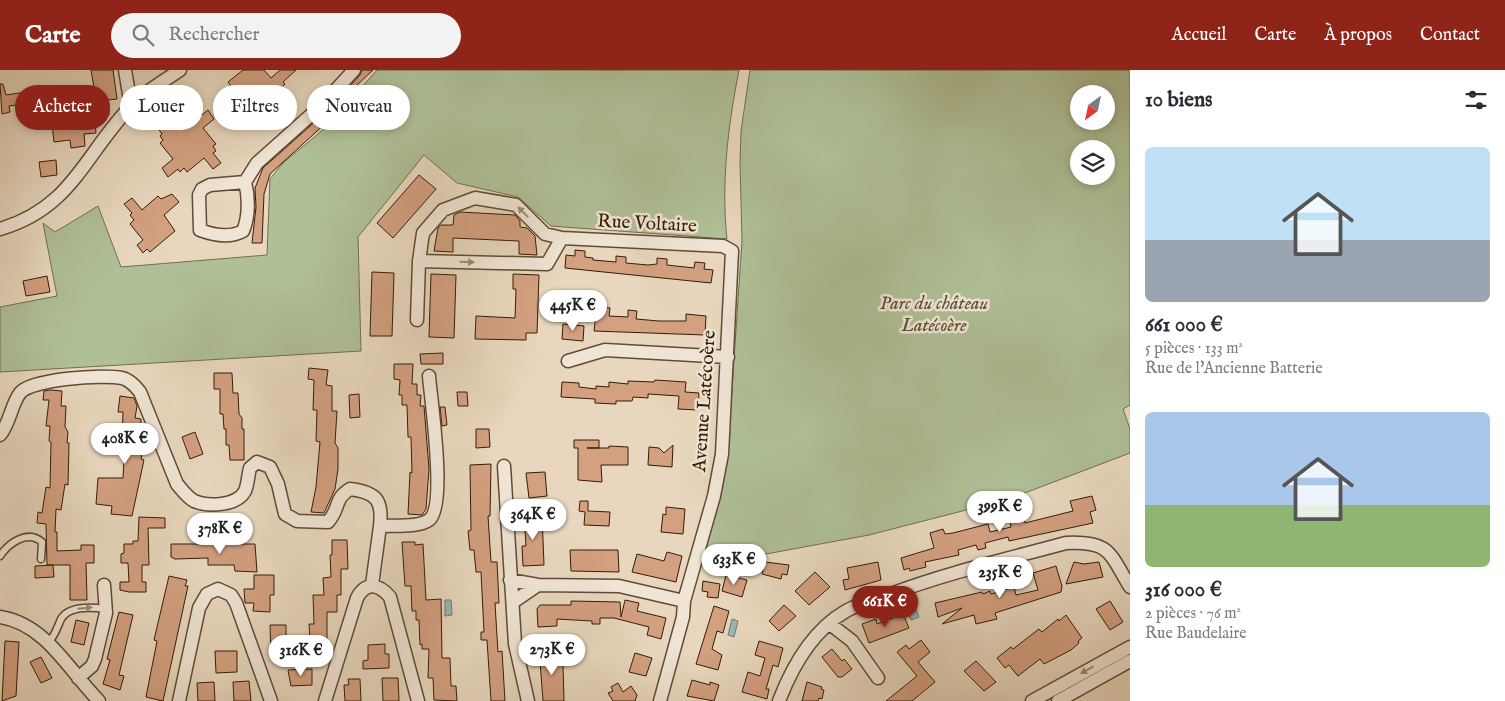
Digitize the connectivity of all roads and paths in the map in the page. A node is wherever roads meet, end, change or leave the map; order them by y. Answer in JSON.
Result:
{"nodes":[{"id":1,"x":125,"y":70,"type":"edge"},
{"id":2,"x":180,"y":70,"type":"edge"},
{"id":3,"x":354,"y":70,"type":"edge"},
{"id":4,"x":128,"y":85,"type":"edge"},
{"id":5,"x":160,"y":85,"type":"edge"},
{"id":6,"x":120,"y":120,"type":"edge"},
{"id":7,"x":245,"y":182,"type":"junction"},
{"id":8,"x":0,"y":229,"type":"edge"},
{"id":9,"x":562,"y":238,"type":"junction"},
{"id":10,"x":729,"y":248,"type":"joint"},
{"id":11,"x":419,"y":261,"type":"junction"},
{"id":12,"x":417,"y":320,"type":"dead end"},
{"id":13,"x":728,"y":357,"type":"junction"},
{"id":14,"x":568,"y":361,"type":"dead end"},
{"id":15,"x":429,"y":376,"type":"dead end"},
{"id":16,"x":0,"y":435,"type":"edge"},
{"id":17,"x":504,"y":466,"type":"dead end"},
{"id":18,"x":380,"y":526,"type":"junction"},
{"id":19,"x":0,"y":556,"type":"edge"},
{"id":20,"x":41,"y":559,"type":"dead end"},
{"id":21,"x":510,"y":580,"type":"junction"},
{"id":22,"x":104,"y":585,"type":"dead end"},
{"id":23,"x":372,"y":585,"type":"junction"},
{"id":24,"x":538,"y":585,"type":"junction"},
{"id":25,"x":1130,"y":587,"type":"edge"},
{"id":26,"x":684,"y":601,"type":"junction"},
{"id":27,"x":512,"y":602,"type":"junction"},
{"id":28,"x":106,"y":609,"type":"junction"},
{"id":29,"x":0,"y":617,"type":"edge"},
{"id":30,"x":830,"y":624,"type":"junction"},
{"id":31,"x":48,"y":643,"type":"junction"},
{"id":32,"x":1130,"y":647,"type":"edge"},
{"id":33,"x":1130,"y":661,"type":"edge"},
{"id":34,"x":78,"y":678,"type":"junction"},
{"id":35,"x":878,"y":678,"type":"dead end"},
{"id":36,"x":99,"y":701,"type":"edge"},
{"id":37,"x":179,"y":701,"type":"edge"},
{"id":38,"x":271,"y":701,"type":"edge"},
{"id":39,"x":325,"y":701,"type":"edge"},
{"id":40,"x":418,"y":701,"type":"edge"},
{"id":41,"x":528,"y":701,"type":"edge"},
{"id":42,"x":660,"y":701,"type":"edge"},
{"id":43,"x":779,"y":701,"type":"edge"},
{"id":44,"x":1032,"y":701,"type":"edge"},
{"id":45,"x":1058,"y":701,"type":"edge"}],
"edges":[{"from":1,"to":4,"type":"street"},
{"from":2,"to":5,"type":"street"},
{"from":3,"to":7,"type":"street"},
{"from":6,"to":8,"type":"street"},
{"from":7,"to":7,"type":"street"},
{"from":9,"to":10,"type":"street","name":"Rue Voltaire"},
{"from":11,"to":9,"type":"street","one_way":true},
{"from":9,"to":11,"type":"street","name":"Rue Voltaire","one_way":true},
{"from":10,"to":13,"type":"street","name":"Avenue Latécoère"},
{"from":11,"to":12,"type":"street","name":"Rue Voltaire"},
{"from":13,"to":14,"type":"street"},
{"from":13,"to":26,"type":"street","name":"Avenue Latécoère"},
{"from":15,"to":18,"type":"street"},
{"from":16,"to":18,"type":"street"},
{"from":17,"to":21,"type":"street"},
{"from":18,"to":23,"type":"street"},
{"from":19,"to":20,"type":"lane"},
{"from":21,"to":24,"type":"street"},
{"from":21,"to":27,"type":"street"},
{"from":22,"to":28,"type":"street"},
{"from":23,"to":39,"type":"street"},
{"from":23,"to":40,"type":"street"},
{"from":24,"to":26,"type":"street"},
{"from":24,"to":27,"type":"street"},
{"from":25,"to":30,"type":"street"},
{"from":26,"to":42,"type":"street","name":"Avenue Latécoère"},
{"from":27,"to":41,"type":"street"},
{"from":31,"to":28,"type":"lane","one_way":true},
{"from":28,"to":34,"type":"street"},
{"from":29,"to":31,"type":"street"},
{"from":30,"to":35,"type":"street"},
{"from":30,"to":43,"type":"street"},
{"from":31,"to":34,"type":"street"},
{"from":32,"to":44,"type":"street","one_way":true},
{"from":33,"to":45,"type":"street"},
{"from":34,"to":36,"type":"street"},
{"from":37,"to":38,"type":"street"}]}
